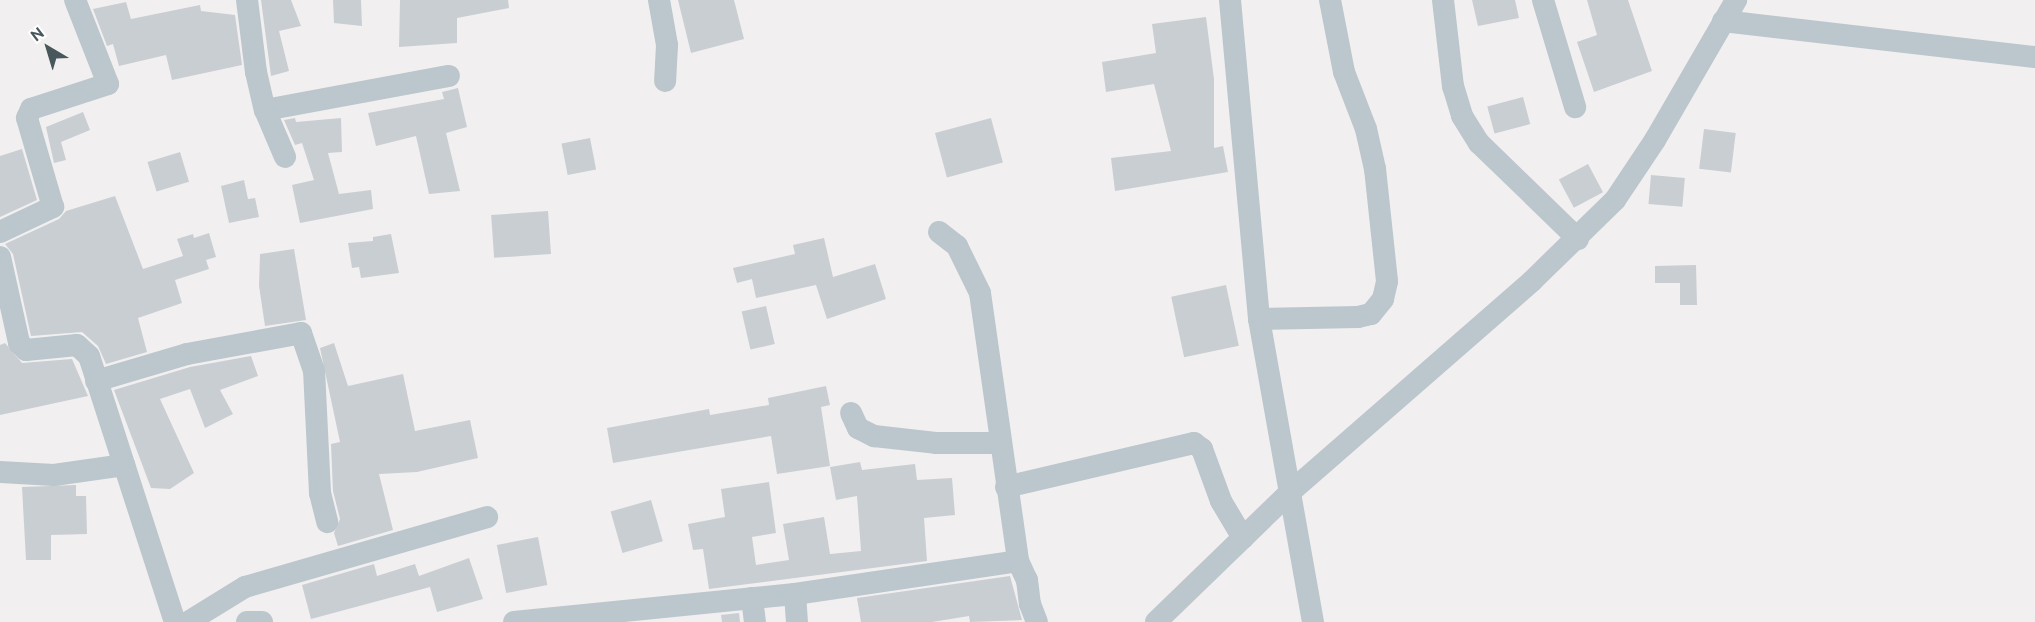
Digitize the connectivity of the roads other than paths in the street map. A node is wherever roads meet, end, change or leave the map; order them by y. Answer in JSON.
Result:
{"nodes":[{"id":1,"x":75,"y":0,"type":"edge"},
{"id":2,"x":247,"y":0,"type":"edge"},
{"id":3,"x":659,"y":0,"type":"edge"},
{"id":4,"x":1230,"y":0,"type":"edge"},
{"id":5,"x":1330,"y":0,"type":"edge"},
{"id":6,"x":1443,"y":0,"type":"edge"},
{"id":7,"x":1543,"y":0,"type":"edge"},
{"id":8,"x":1736,"y":0,"type":"edge"},
{"id":9,"x":1723,"y":21,"type":"junction"},
{"id":10,"x":2035,"y":57,"type":"edge"},
{"id":11,"x":449,"y":76,"type":"dead end"},
{"id":12,"x":666,"y":81,"type":"dead end"},
{"id":13,"x":1575,"y":107,"type":"dead end"},
{"id":14,"x":265,"y":110,"type":"junction"},
{"id":15,"x":285,"y":158,"type":"dead end"},
{"id":16,"x":0,"y":232,"type":"edge"},
{"id":17,"x":939,"y":232,"type":"dead end"},
{"id":18,"x":1578,"y":239,"type":"junction"},
{"id":19,"x":0,"y":257,"type":"edge"},
{"id":20,"x":1259,"y":319,"type":"junction"},
{"id":21,"x":96,"y":381,"type":"junction"},
{"id":22,"x":851,"y":413,"type":"dead end"},
{"id":23,"x":1000,"y":444,"type":"junction"},
{"id":24,"x":124,"y":465,"type":"junction"},
{"id":25,"x":0,"y":472,"type":"edge"},
{"id":26,"x":1006,"y":487,"type":"junction"},
{"id":27,"x":1288,"y":494,"type":"junction"},
{"id":28,"x":487,"y":517,"type":"dead end"},
{"id":29,"x":327,"y":522,"type":"dead end"},
{"id":30,"x":1243,"y":538,"type":"junction"},
{"id":31,"x":1018,"y":561,"type":"junction"},
{"id":32,"x":795,"y":594,"type":"junction"},
{"id":33,"x":752,"y":598,"type":"junction"},
{"id":34,"x":175,"y":622,"type":"edge"},
{"id":35,"x":188,"y":622,"type":"edge"},
{"id":36,"x":247,"y":622,"type":"edge"},
{"id":37,"x":262,"y":622,"type":"edge"},
{"id":38,"x":514,"y":622,"type":"edge"},
{"id":39,"x":755,"y":622,"type":"edge"},
{"id":40,"x":796,"y":622,"type":"edge"},
{"id":41,"x":1037,"y":622,"type":"edge"},
{"id":42,"x":1156,"y":622,"type":"edge"},
{"id":43,"x":1313,"y":622,"type":"edge"}],
"edges":[{"from":1,"to":16,"type":"street"},
{"from":2,"to":14,"type":"street"},
{"from":3,"to":12,"type":"street"},
{"from":4,"to":20,"type":"street"},
{"from":5,"to":20,"type":"street"},
{"from":6,"to":18,"type":"street"},
{"from":7,"to":13,"type":"street"},
{"from":8,"to":9,"type":"street"},
{"from":9,"to":10,"type":"street"},
{"from":9,"to":18,"type":"street"},
{"from":11,"to":14,"type":"street"},
{"from":14,"to":15,"type":"street"},
{"from":17,"to":23,"type":"street"},
{"from":18,"to":27,"type":"street"},
{"from":19,"to":21,"type":"street"},
{"from":20,"to":27,"type":"street"},
{"from":21,"to":24,"type":"street"},
{"from":21,"to":29,"type":"street"},
{"from":22,"to":23,"type":"street"},
{"from":23,"to":26,"type":"street"},
{"from":24,"to":25,"type":"street"},
{"from":24,"to":34,"type":"street"},
{"from":26,"to":30,"type":"street"},
{"from":26,"to":31,"type":"street"},
{"from":27,"to":30,"type":"street"},
{"from":27,"to":43,"type":"street"},
{"from":28,"to":35,"type":"street"},
{"from":30,"to":42,"type":"street"},
{"from":31,"to":32,"type":"street"},
{"from":31,"to":41,"type":"street"},
{"from":32,"to":33,"type":"street"},
{"from":32,"to":40,"type":"street"},
{"from":33,"to":38,"type":"street"},
{"from":33,"to":39,"type":"street"},
{"from":36,"to":37,"type":"street"}]}
